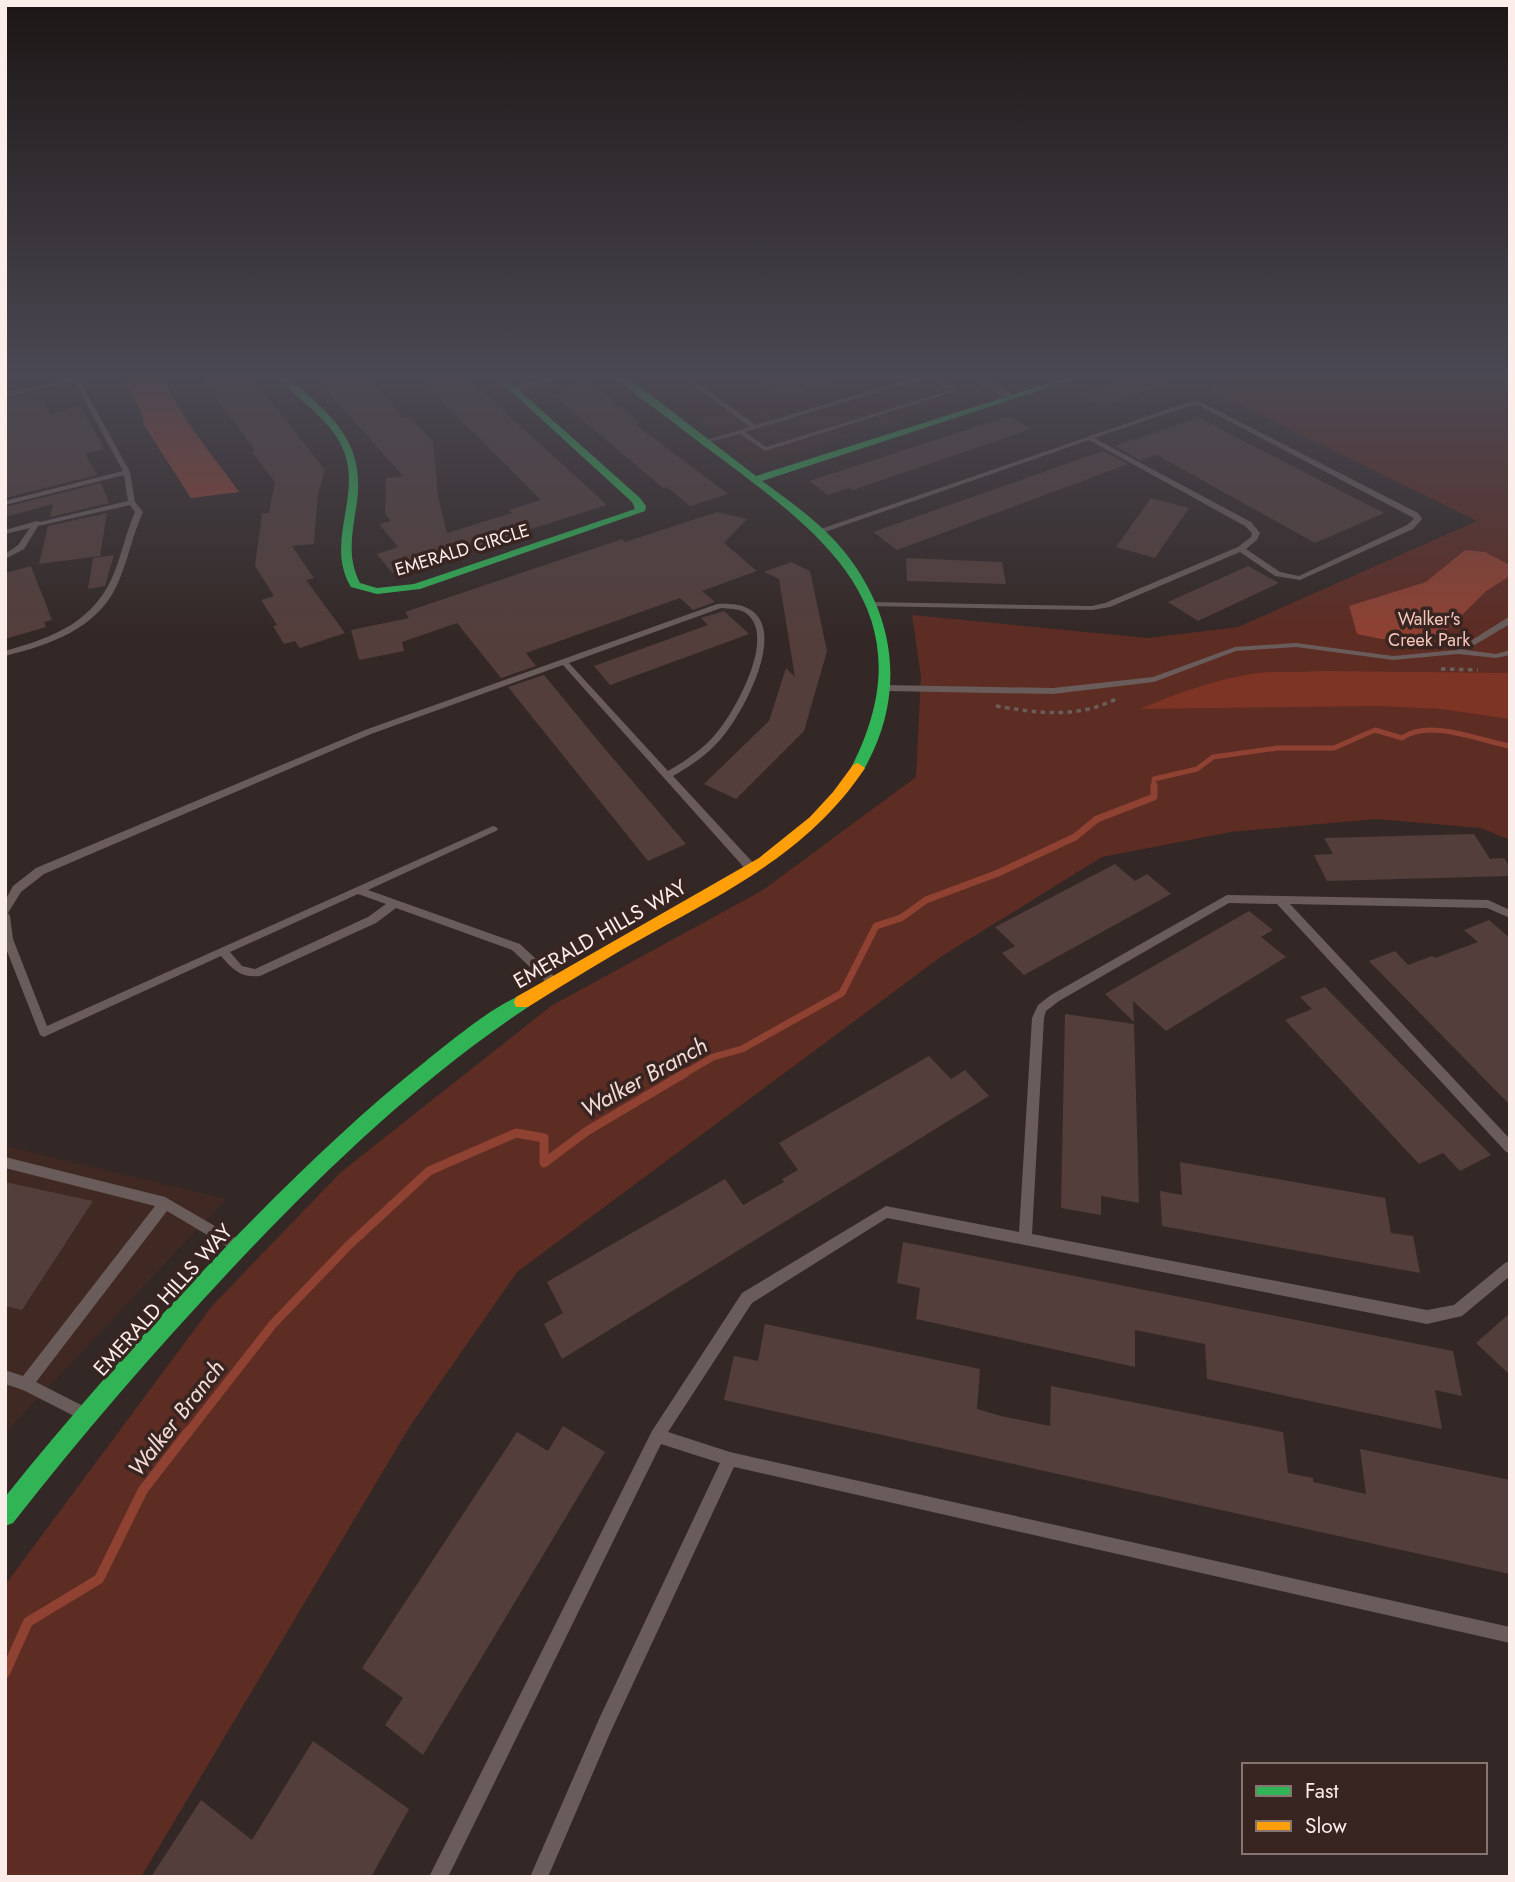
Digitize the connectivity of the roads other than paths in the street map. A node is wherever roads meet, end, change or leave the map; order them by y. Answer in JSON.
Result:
{"nodes":[{"id":1,"x":121,"y":461,"type":"edge"},
{"id":2,"x":352,"y":461,"type":"edge"},
{"id":3,"x":593,"y":461,"type":"edge"},
{"id":4,"x":730,"y":461,"type":"edge"},
{"id":5,"x":814,"y":461,"type":"edge"},
{"id":6,"x":1023,"y":461,"type":"edge"},
{"id":7,"x":1131,"y":461,"type":"edge"},
{"id":8,"x":1312,"y":461,"type":"edge"},
{"id":9,"x":127,"y":472,"type":"junction"},
{"id":10,"x":754,"y":480,"type":"junction"},
{"id":11,"x":132,"y":502,"type":"junction"},
{"id":12,"x":5,"y":503,"type":"edge"},
{"id":13,"x":37,"y":523,"type":"junction"},
{"id":14,"x":819,"y":531,"type":"junction"},
{"id":15,"x":5,"y":532,"type":"edge"},
{"id":16,"x":1241,"y":549,"type":"junction"},
{"id":17,"x":5,"y":556,"type":"edge"},
{"id":18,"x":870,"y":604,"type":"junction"},
{"id":19,"x":1507,"y":623,"type":"edge"},
{"id":20,"x":1458,"y":652,"type":"junction"},
{"id":21,"x":1510,"y":652,"type":"edge"},
{"id":22,"x":5,"y":654,"type":"edge"},
{"id":23,"x":565,"y":663,"type":"junction"},
{"id":24,"x":886,"y":688,"type":"junction"},
{"id":25,"x":667,"y":776,"type":"junction"},
{"id":26,"x":493,"y":829,"type":"dead end"},
{"id":27,"x":752,"y":870,"type":"junction"},
{"id":28,"x":359,"y":890,"type":"junction"},
{"id":29,"x":1280,"y":900,"type":"junction"},
{"id":30,"x":395,"y":903,"type":"junction"},
{"id":31,"x":5,"y":910,"type":"edge"},
{"id":32,"x":1510,"y":914,"type":"edge"},
{"id":33,"x":5,"y":916,"type":"edge"},
{"id":34,"x":223,"y":951,"type":"junction"},
{"id":35,"x":553,"y":982,"type":"junction"},
{"id":36,"x":1510,"y":1148,"type":"edge"},
{"id":37,"x":5,"y":1162,"type":"edge"},
{"id":38,"x":166,"y":1203,"type":"junction"},
{"id":39,"x":1025,"y":1239,"type":"junction"},
{"id":40,"x":239,"y":1247,"type":"junction"},
{"id":41,"x":1510,"y":1267,"type":"edge"},
{"id":42,"x":5,"y":1377,"type":"edge"},
{"id":43,"x":26,"y":1384,"type":"junction"},
{"id":44,"x":88,"y":1416,"type":"junction"},
{"id":45,"x":657,"y":1436,"type":"junction"},
{"id":46,"x":730,"y":1459,"type":"junction"},
{"id":47,"x":5,"y":1515,"type":"edge"},
{"id":48,"x":1510,"y":1635,"type":"edge"},
{"id":49,"x":438,"y":1877,"type":"edge"},
{"id":50,"x":539,"y":1877,"type":"edge"}],
"edges":[{"from":1,"to":9,"type":"lane"},
{"from":2,"to":3,"type":"street","name":"EMERALD CIRCLE"},
{"from":4,"to":10,"type":"street","name":"EMERALD HILLS WAY"},
{"from":5,"to":10,"type":"street"},
{"from":6,"to":14,"type":"lane"},
{"from":7,"to":16,"type":"lane"},
{"from":8,"to":16,"type":"lane"},
{"from":9,"to":11,"type":"lane"},
{"from":9,"to":12,"type":"lane"},
{"from":10,"to":14,"type":"street","name":"EMERALD HILLS WAY"},
{"from":11,"to":13,"type":"lane"},
{"from":11,"to":22,"type":"lane"},
{"from":13,"to":15,"type":"lane"},
{"from":13,"to":17,"type":"lane"},
{"from":14,"to":18,"type":"street","name":"EMERALD HILLS WAY"},
{"from":16,"to":18,"type":"lane"},
{"from":18,"to":24,"type":"street","name":"EMERALD HILLS WAY"},
{"from":19,"to":20,"type":"lane"},
{"from":20,"to":21,"type":"lane"},
{"from":20,"to":24,"type":"lane"},
{"from":23,"to":25,"type":"lane"},
{"from":23,"to":25,"type":"lane"},
{"from":23,"to":31,"type":"lane"},
{"from":24,"to":27,"type":"street","name":"EMERALD HILLS WAY"},
{"from":25,"to":27,"type":"lane"},
{"from":26,"to":28,"type":"lane"},
{"from":27,"to":35,"type":"street","name":"EMERALD HILLS WAY"},
{"from":28,"to":30,"type":"lane"},
{"from":28,"to":34,"type":"lane"},
{"from":29,"to":32,"type":"lane"},
{"from":29,"to":36,"type":"lane"},
{"from":29,"to":39,"type":"lane"},
{"from":30,"to":34,"type":"lane"},
{"from":30,"to":35,"type":"lane"},
{"from":33,"to":34,"type":"lane"},
{"from":35,"to":40,"type":"street","name":"EMERALD HILLS WAY"},
{"from":37,"to":38,"type":"lane"},
{"from":38,"to":40,"type":"lane"},
{"from":38,"to":43,"type":"lane"},
{"from":39,"to":41,"type":"lane"},
{"from":39,"to":45,"type":"lane"},
{"from":40,"to":44,"type":"street","name":"EMERALD HILLS WAY"},
{"from":42,"to":43,"type":"lane"},
{"from":43,"to":44,"type":"lane"},
{"from":44,"to":47,"type":"street","name":"EMERALD HILLS WAY"},
{"from":45,"to":46,"type":"lane"},
{"from":45,"to":49,"type":"lane"},
{"from":46,"to":48,"type":"lane"},
{"from":46,"to":50,"type":"lane"}]}
